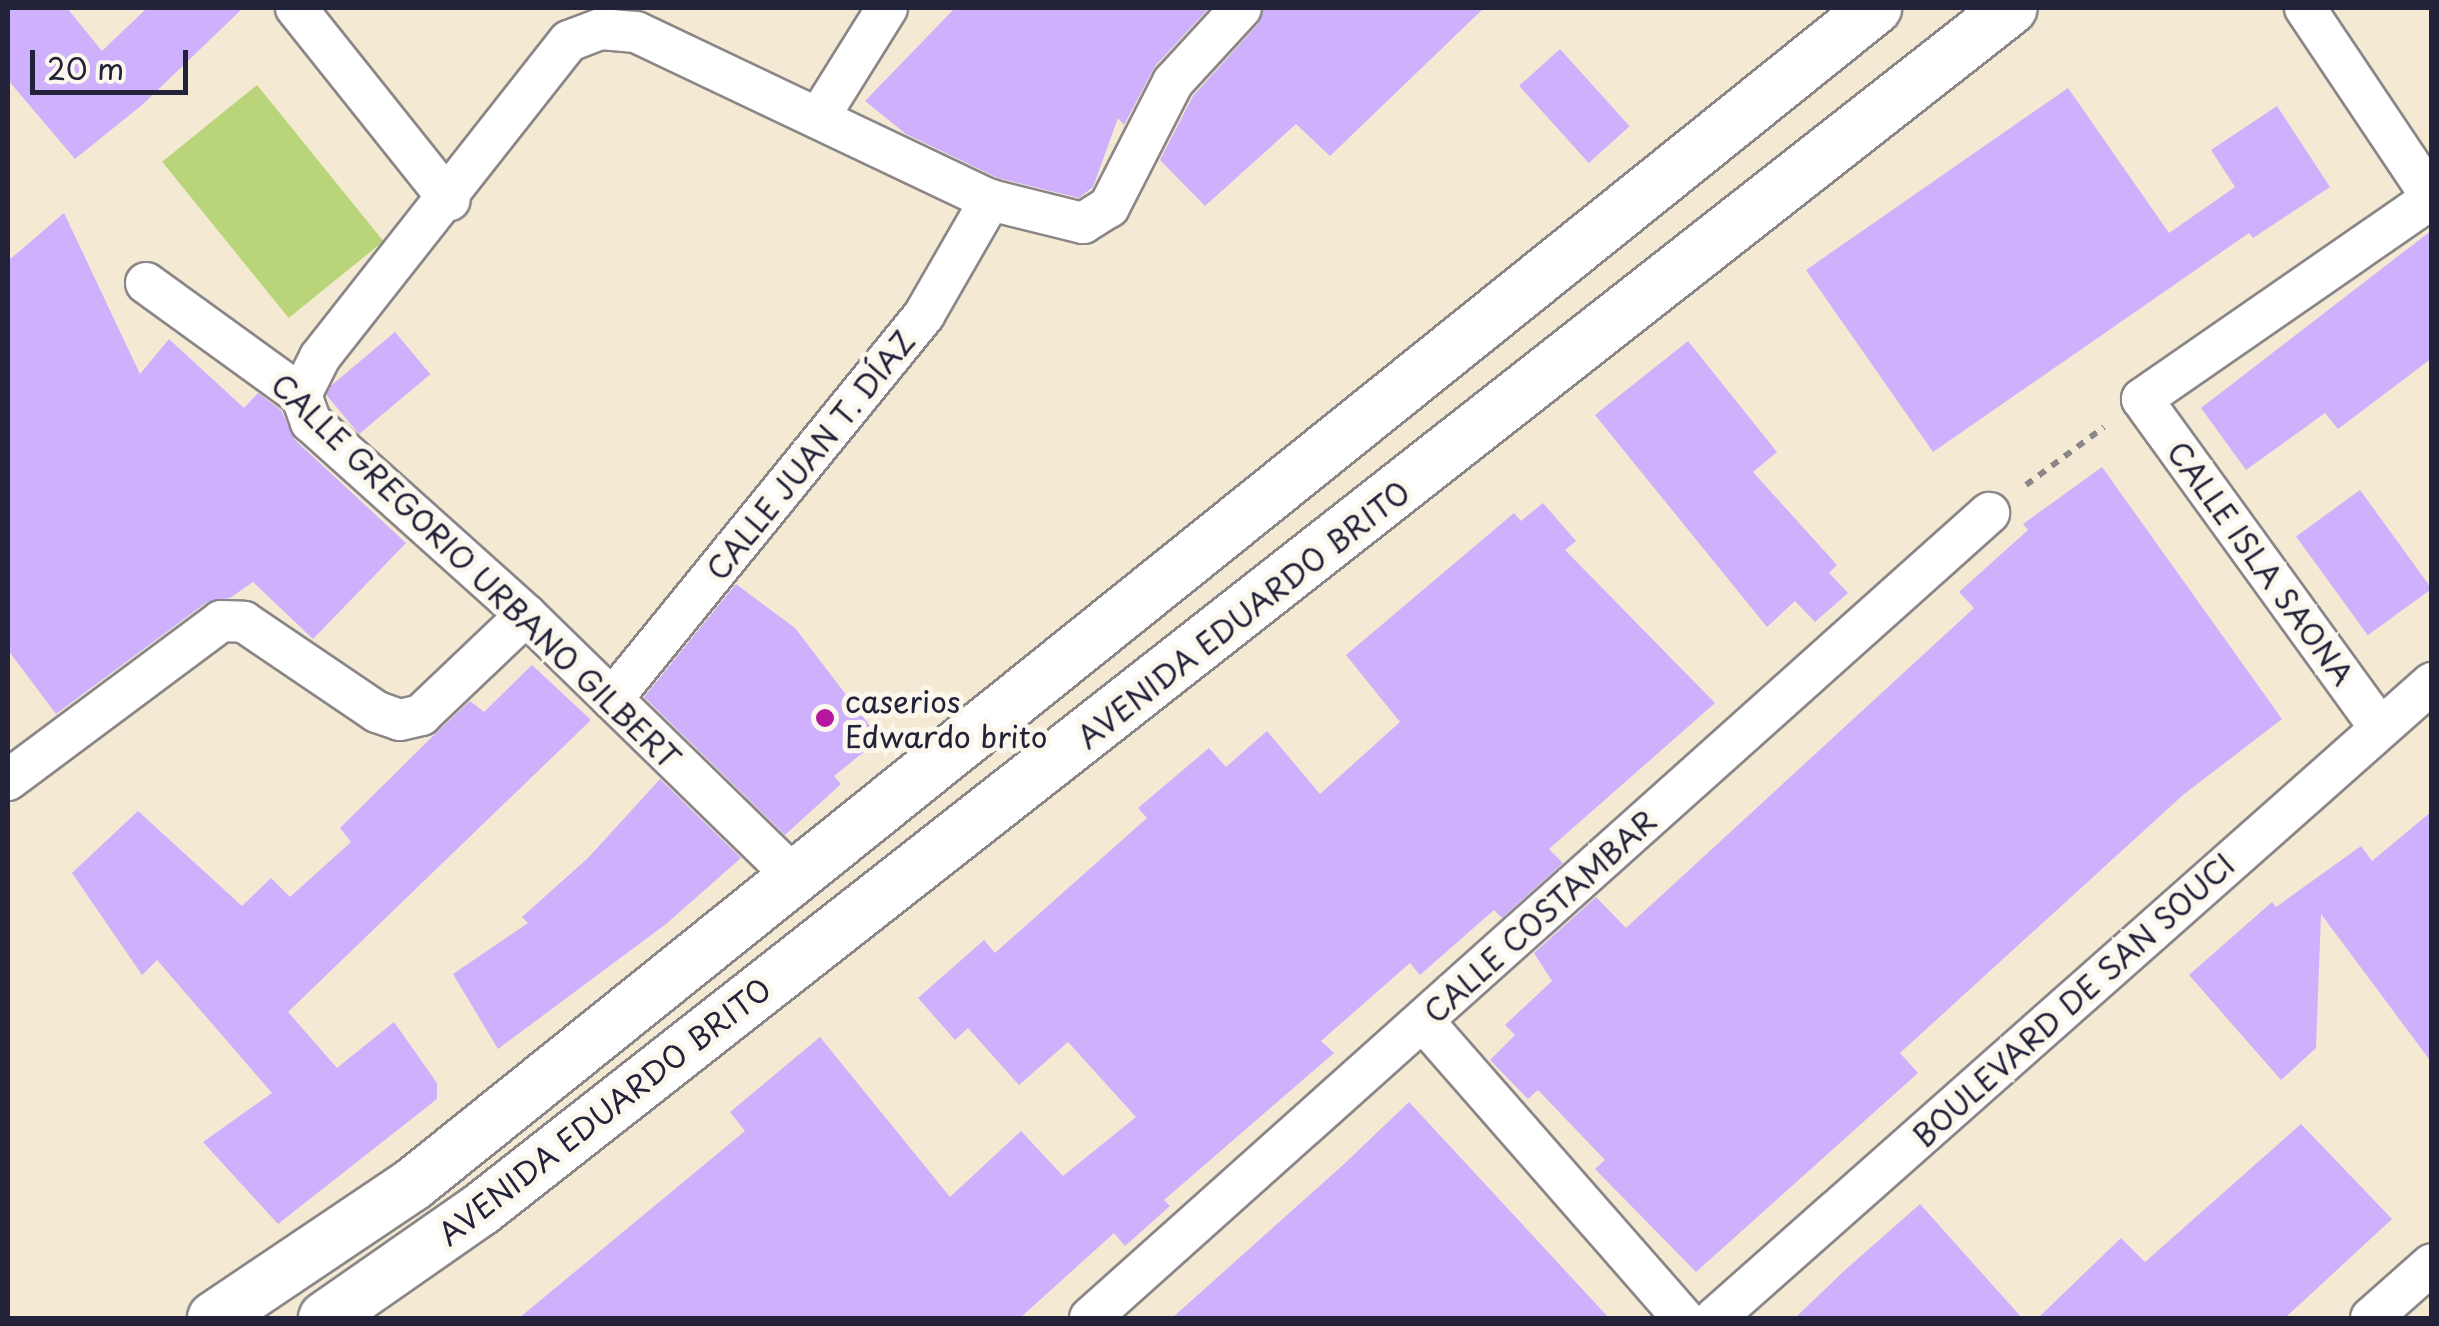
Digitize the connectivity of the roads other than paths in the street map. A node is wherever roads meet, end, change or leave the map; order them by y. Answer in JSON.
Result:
{"nodes":[{"id":1,"x":296,"y":8,"type":"edge"},
{"id":2,"x":887,"y":8,"type":"edge"},
{"id":3,"x":1241,"y":8,"type":"edge"},
{"id":4,"x":1875,"y":8,"type":"edge"},
{"id":5,"x":2011,"y":8,"type":"edge"},
{"id":6,"x":2305,"y":8,"type":"edge"},
{"id":7,"x":819,"y":117,"type":"junction"},
{"id":8,"x":2432,"y":198,"type":"edge"},
{"id":9,"x":449,"y":200,"type":"junction"},
{"id":10,"x":990,"y":200,"type":"junction"},
{"id":11,"x":146,"y":283,"type":"dead end"},
{"id":12,"x":302,"y":395,"type":"junction"},
{"id":13,"x":1989,"y":513,"type":"road end"},
{"id":14,"x":526,"y":615,"type":"junction"},
{"id":15,"x":2432,"y":683,"type":"edge"},
{"id":16,"x":612,"y":698,"type":"junction"},
{"id":17,"x":2380,"y":728,"type":"junction"},
{"id":18,"x":8,"y":780,"type":"edge"},
{"id":19,"x":792,"y":875,"type":"junction"},
{"id":20,"x":1422,"y":1021,"type":"junction"},
{"id":21,"x":2432,"y":1264,"type":"edge"},
{"id":22,"x":214,"y":1318,"type":"edge"},
{"id":23,"x":324,"y":1318,"type":"edge"},
{"id":24,"x":1090,"y":1318,"type":"edge"},
{"id":25,"x":1684,"y":1318,"type":"edge"},
{"id":26,"x":1715,"y":1318,"type":"edge"},
{"id":27,"x":2371,"y":1318,"type":"edge"}],
"edges":[{"from":1,"to":9,"type":"street"},
{"from":2,"to":7,"type":"street"},
{"from":3,"to":10,"type":"street"},
{"from":4,"to":19,"type":"street","name":"AVENIDA EDUARDO BRITO"},
{"from":5,"to":23,"type":"street","name":"AVENIDA EDUARDO BRITO"},
{"from":6,"to":8,"type":"street"},
{"from":7,"to":9,"type":"street"},
{"from":7,"to":10,"type":"street"},
{"from":8,"to":17,"type":"street","name":"CALLE ISLA SAONA"},
{"from":9,"to":12,"type":"street"},
{"from":10,"to":16,"type":"street","name":"CALLE JUAN T. DÍAZ"},
{"from":11,"to":12,"type":"street","name":"CALLE GREGORIO URBANO GILBERT"},
{"from":12,"to":14,"type":"street","name":"CALLE GREGORIO URBANO GILBERT"},
{"from":13,"to":20,"type":"street","name":"CALLE COSTAMBAR"},
{"from":14,"to":16,"type":"street","name":"CALLE GREGORIO URBANO GILBERT"},
{"from":14,"to":18,"type":"street"},
{"from":15,"to":17,"type":"street","name":"BOULEVARD DE SAN SOUCI"},
{"from":16,"to":19,"type":"street","name":"CALLE GREGORIO URBANO GILBERT"},
{"from":17,"to":26,"type":"street","name":"BOULEVARD DE SAN SOUCI"},
{"from":19,"to":22,"type":"street","name":"AVENIDA EDUARDO BRITO"},
{"from":20,"to":24,"type":"street","name":"CALLE COSTAMBAR"},
{"from":20,"to":25,"type":"street"},
{"from":21,"to":27,"type":"street"}]}
